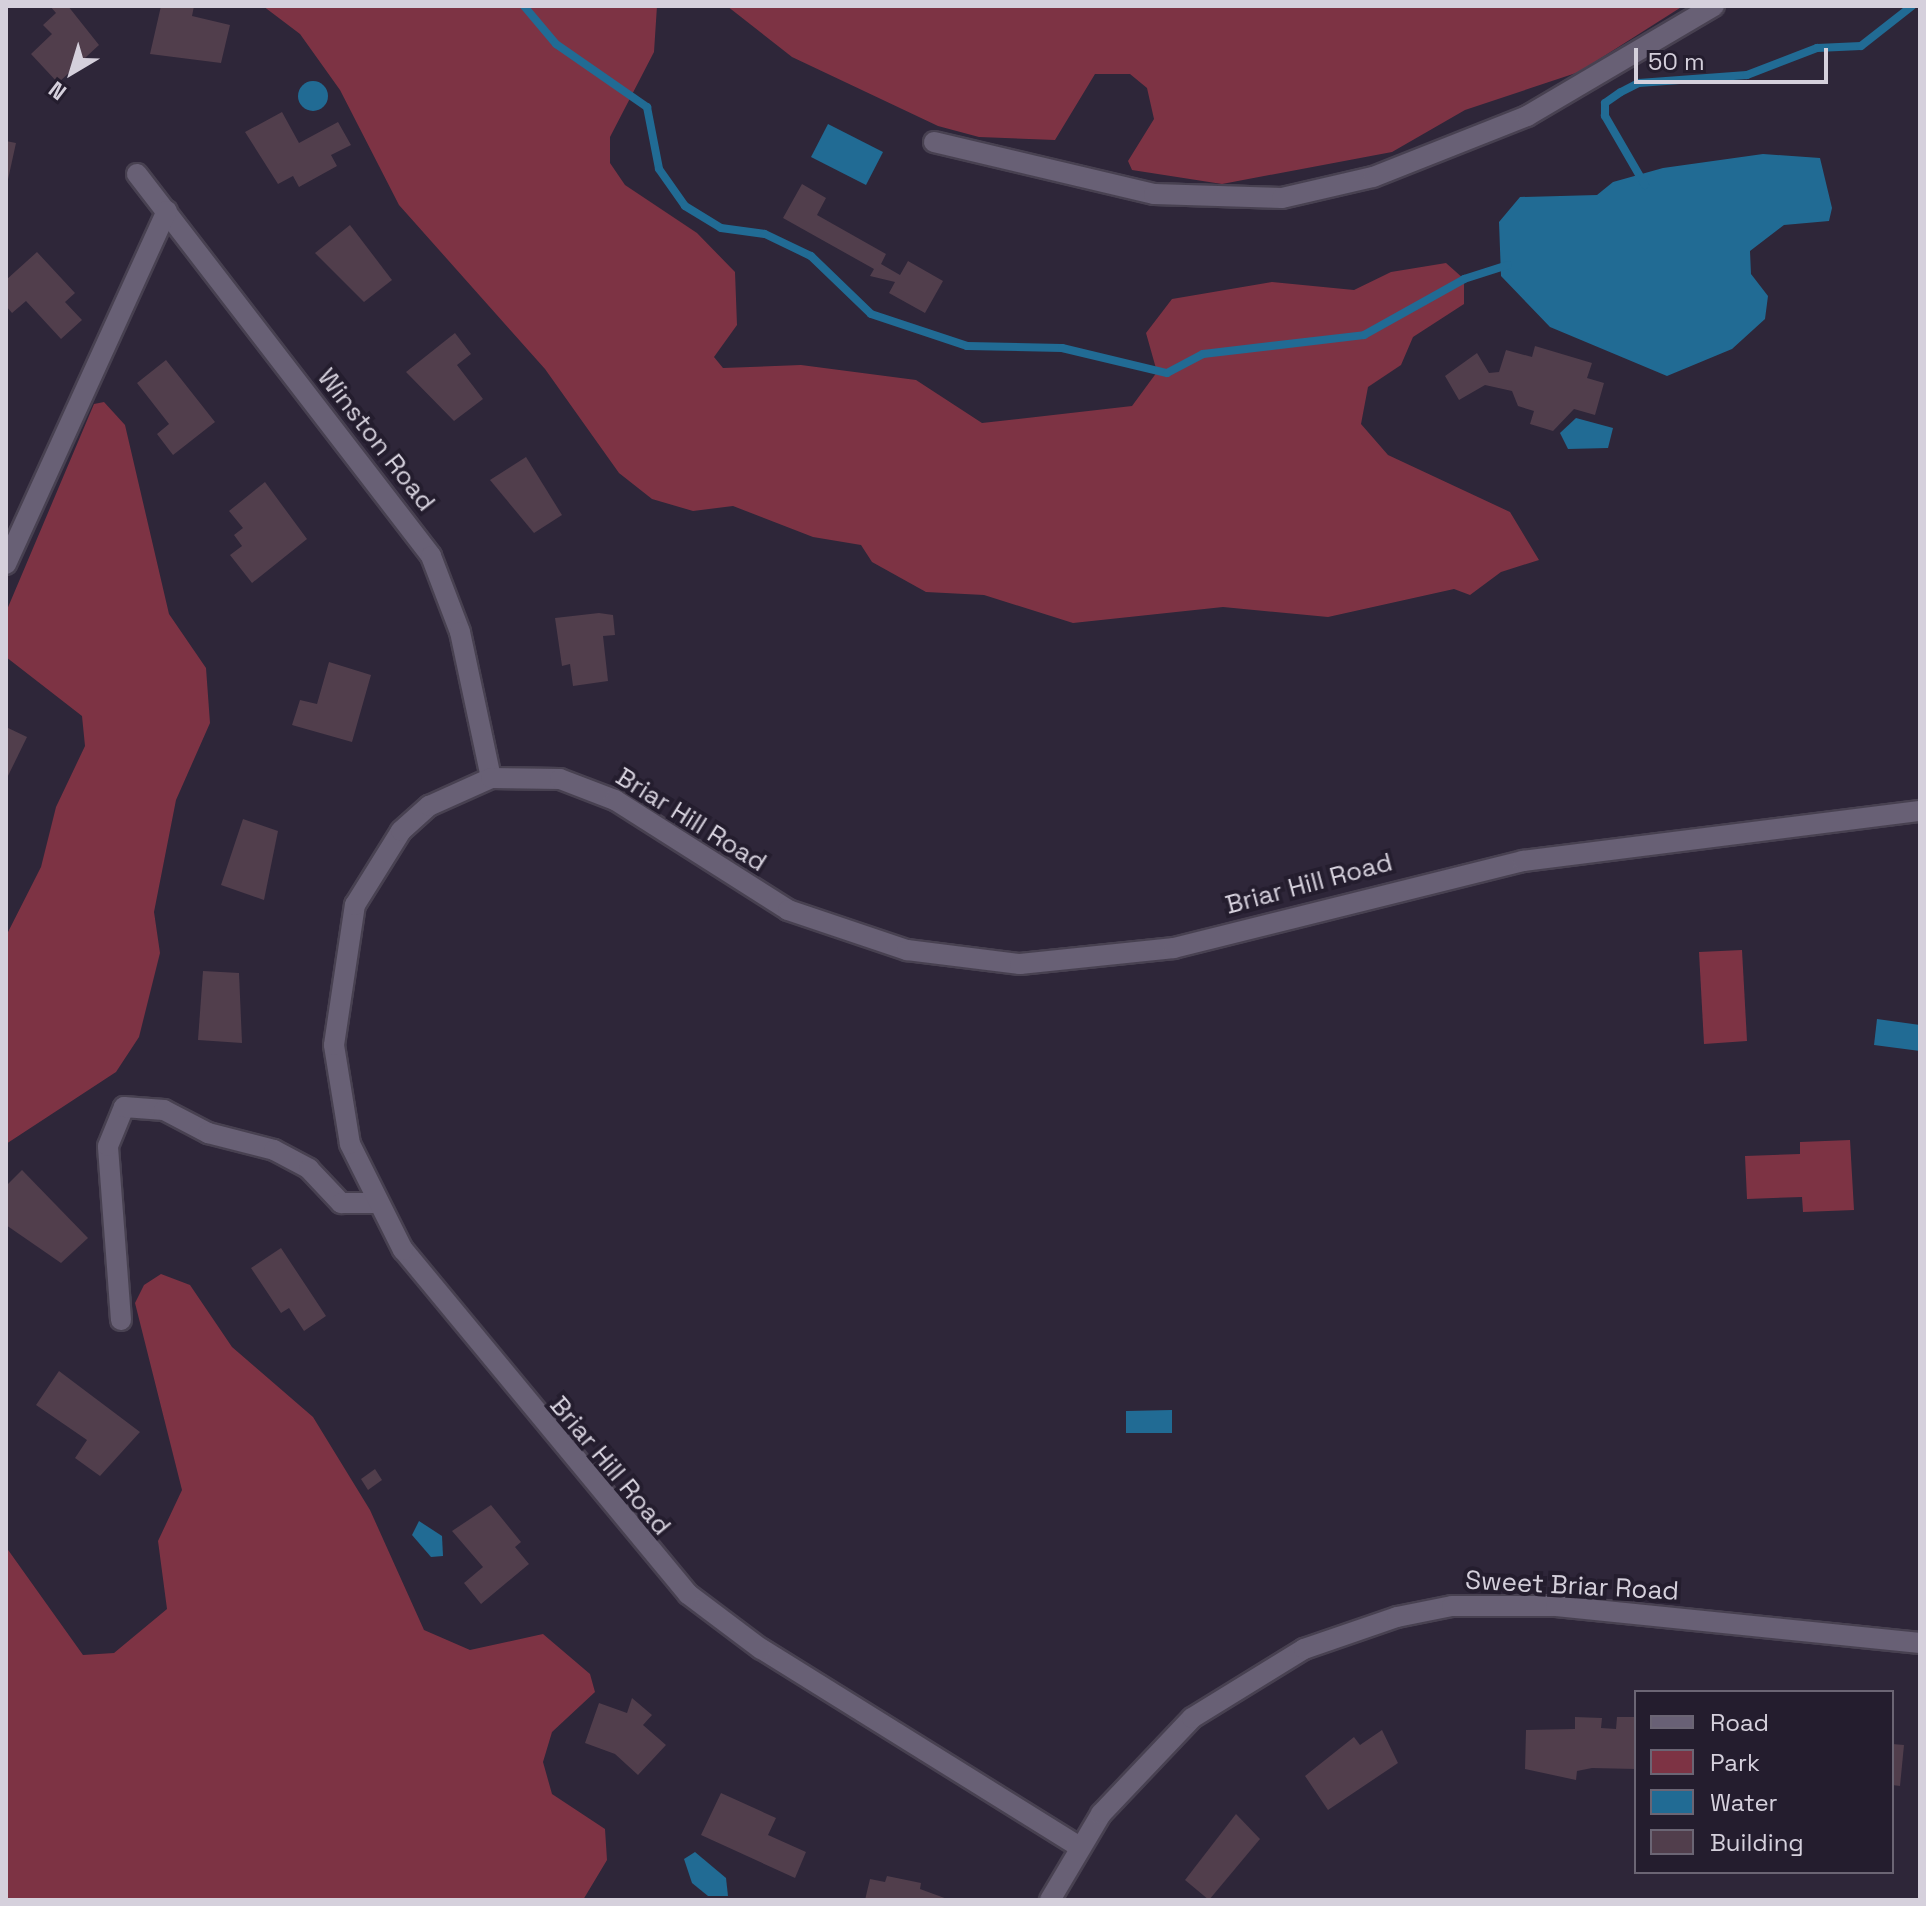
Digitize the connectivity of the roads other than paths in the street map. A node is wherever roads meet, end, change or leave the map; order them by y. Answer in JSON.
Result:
{"nodes":[{"id":1,"x":1714,"y":6,"type":"edge"},
{"id":2,"x":934,"y":142,"type":"dead end"},
{"id":3,"x":137,"y":174,"type":"dead end"},
{"id":4,"x":167,"y":211,"type":"junction"},
{"id":5,"x":6,"y":564,"type":"edge"},
{"id":6,"x":491,"y":778,"type":"junction"},
{"id":7,"x":1920,"y":811,"type":"edge"},
{"id":8,"x":376,"y":1203,"type":"junction"},
{"id":9,"x":121,"y":1320,"type":"dead end"},
{"id":10,"x":1920,"y":1643,"type":"edge"},
{"id":11,"x":1078,"y":1846,"type":"junction"},
{"id":12,"x":1050,"y":1900,"type":"edge"}],
"edges":[{"from":1,"to":2,"type":"street"},
{"from":3,"to":4,"type":"street","name":"Winston Road"},
{"from":4,"to":5,"type":"street"},
{"from":4,"to":6,"type":"street","name":"Winston Road"},
{"from":6,"to":7,"type":"street","name":"Briar Hill Road"},
{"from":6,"to":8,"type":"street","name":"Briar Hill Road"},
{"from":8,"to":9,"type":"street"},
{"from":8,"to":11,"type":"street","name":"Briar Hill Road"},
{"from":10,"to":11,"type":"street","name":"Sweet Briar Road"},
{"from":11,"to":12,"type":"street","name":"Sweet Briar Road"}]}
